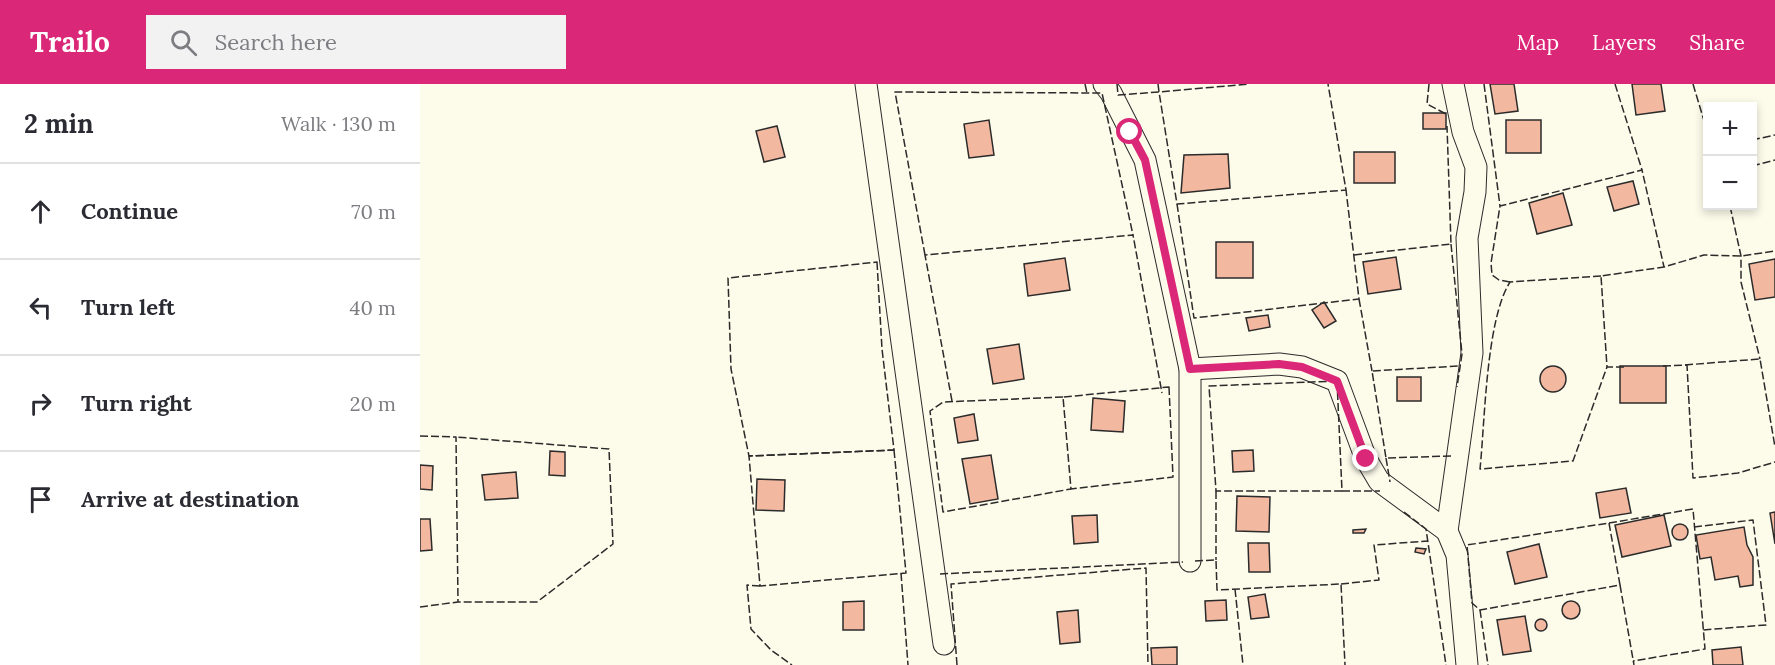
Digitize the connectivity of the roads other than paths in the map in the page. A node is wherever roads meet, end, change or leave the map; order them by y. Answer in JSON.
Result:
{"nodes":[{"id":1,"x":866,"y":84,"type":"edge"},
{"id":2,"x":1104,"y":84,"type":"edge"},
{"id":3,"x":1453,"y":84,"type":"edge"},
{"id":4,"x":1190,"y":369,"type":"junction"},
{"id":5,"x":1447,"y":531,"type":"junction"},
{"id":6,"x":1190,"y":561,"type":"dead end"},
{"id":7,"x":944,"y":644,"type":"dead end"},
{"id":8,"x":1467,"y":665,"type":"edge"}],
"edges":[{"from":1,"to":7,"type":"street"},
{"from":2,"to":4,"type":"street"},
{"from":3,"to":5,"type":"street"},
{"from":4,"to":5,"type":"street"},
{"from":4,"to":6,"type":"street"},
{"from":5,"to":8,"type":"street"}]}
